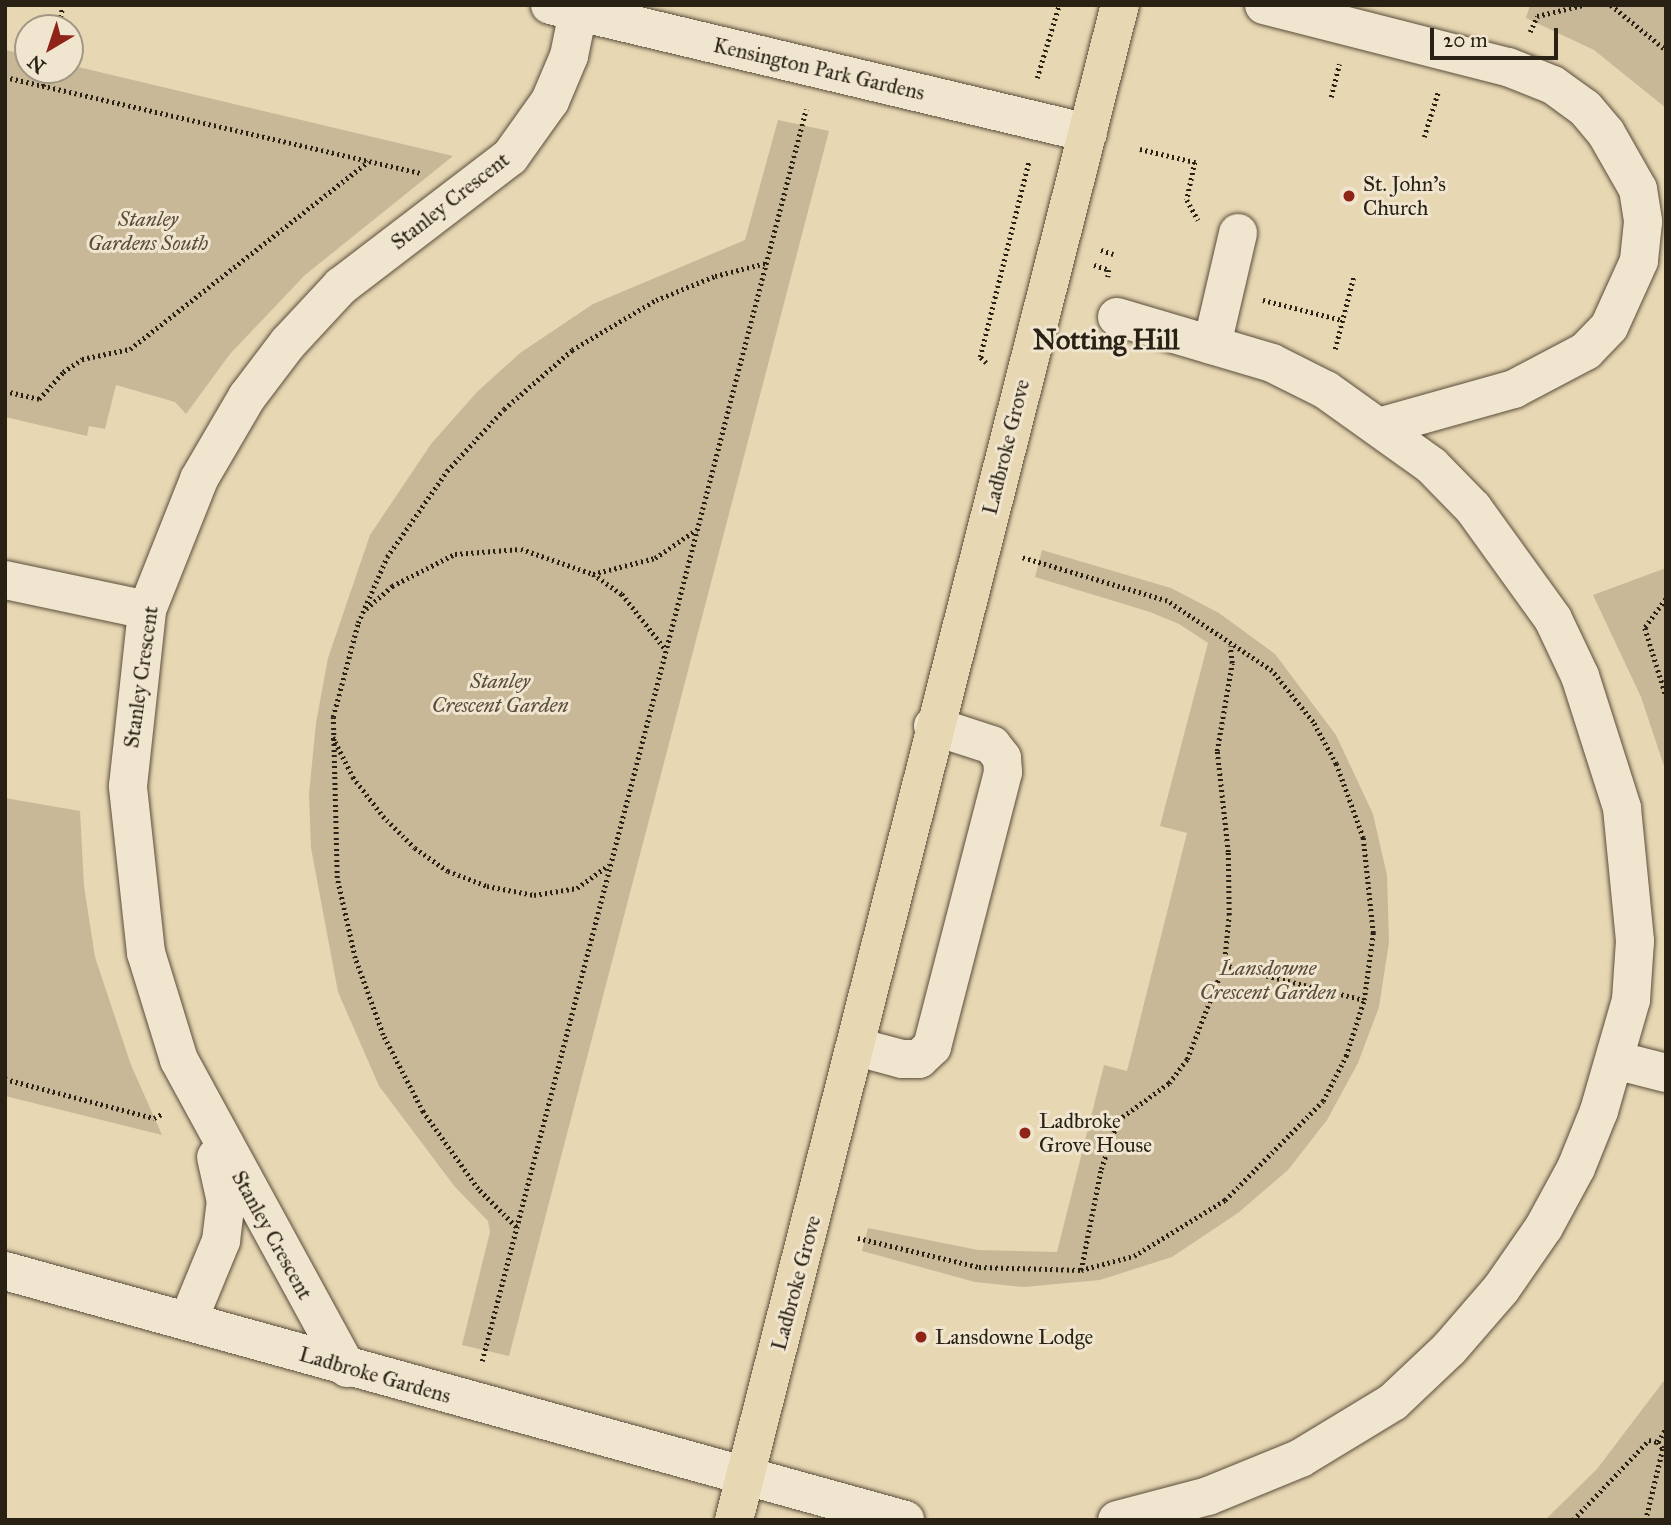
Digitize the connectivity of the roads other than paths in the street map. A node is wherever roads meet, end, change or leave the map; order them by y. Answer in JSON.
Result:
{"nodes":[{"id":1,"x":1120,"y":5,"type":"edge"},
{"id":2,"x":1264,"y":5,"type":"edge"},
{"id":3,"x":564,"y":8,"type":"edge"},
{"id":4,"x":1088,"y":133,"type":"junction"},
{"id":5,"x":1238,"y":233,"type":"dead end"},
{"id":6,"x":1652,"y":264,"type":"edge"},
{"id":7,"x":1117,"y":317,"type":"dead end"},
{"id":8,"x":1212,"y":345,"type":"junction"},
{"id":9,"x":1382,"y":426,"type":"junction"},
{"id":10,"x":5,"y":580,"type":"edge"},
{"id":11,"x":147,"y":610,"type":"junction"},
{"id":12,"x":933,"y":726,"type":"junction"},
{"id":13,"x":858,"y":1047,"type":"junction"},
{"id":14,"x":1615,"y":1060,"type":"junction"},
{"id":15,"x":1666,"y":1073,"type":"edge"},
{"id":16,"x":204,"y":1109,"type":"junction"},
{"id":17,"x":5,"y":1271,"type":"edge"},
{"id":18,"x":188,"y":1321,"type":"junction"},
{"id":19,"x":346,"y":1368,"type":"junction"},
{"id":20,"x":745,"y":1479,"type":"junction"},
{"id":21,"x":734,"y":1520,"type":"edge"},
{"id":22,"x":905,"y":1520,"type":"edge"},
{"id":23,"x":1118,"y":1520,"type":"edge"}],
"edges":[{"from":1,"to":4,"type":"main road","name":"Ladbroke Grove"},
{"from":2,"to":6,"type":"street"},
{"from":3,"to":4,"type":"street","name":"Kensington Park Gardens"},
{"from":3,"to":11,"type":"street","name":"Stanley Crescent"},
{"from":4,"to":12,"type":"main road","name":"Ladbroke Grove"},
{"from":5,"to":8,"type":"street"},
{"from":6,"to":9,"type":"street"},
{"from":7,"to":8,"type":"street"},
{"from":8,"to":9,"type":"street"},
{"from":9,"to":14,"type":"street"},
{"from":10,"to":11,"type":"street"},
{"from":11,"to":16,"type":"street","name":"Stanley Crescent"},
{"from":12,"to":13,"type":"main road","name":"Ladbroke Grove"},
{"from":12,"to":13,"type":"street"},
{"from":13,"to":20,"type":"main road","name":"Ladbroke Grove"},
{"from":14,"to":15,"type":"street"},
{"from":14,"to":23,"type":"street"},
{"from":16,"to":18,"type":"street"},
{"from":16,"to":19,"type":"street","name":"Stanley Crescent"},
{"from":17,"to":18,"type":"street","name":"Ladbroke Gardens"},
{"from":18,"to":19,"type":"street","name":"Ladbroke Gardens"},
{"from":19,"to":20,"type":"street","name":"Ladbroke Gardens"},
{"from":20,"to":21,"type":"main road","name":"Ladbroke Grove"},
{"from":20,"to":22,"type":"street","name":"Ladbroke Gardens"}]}
